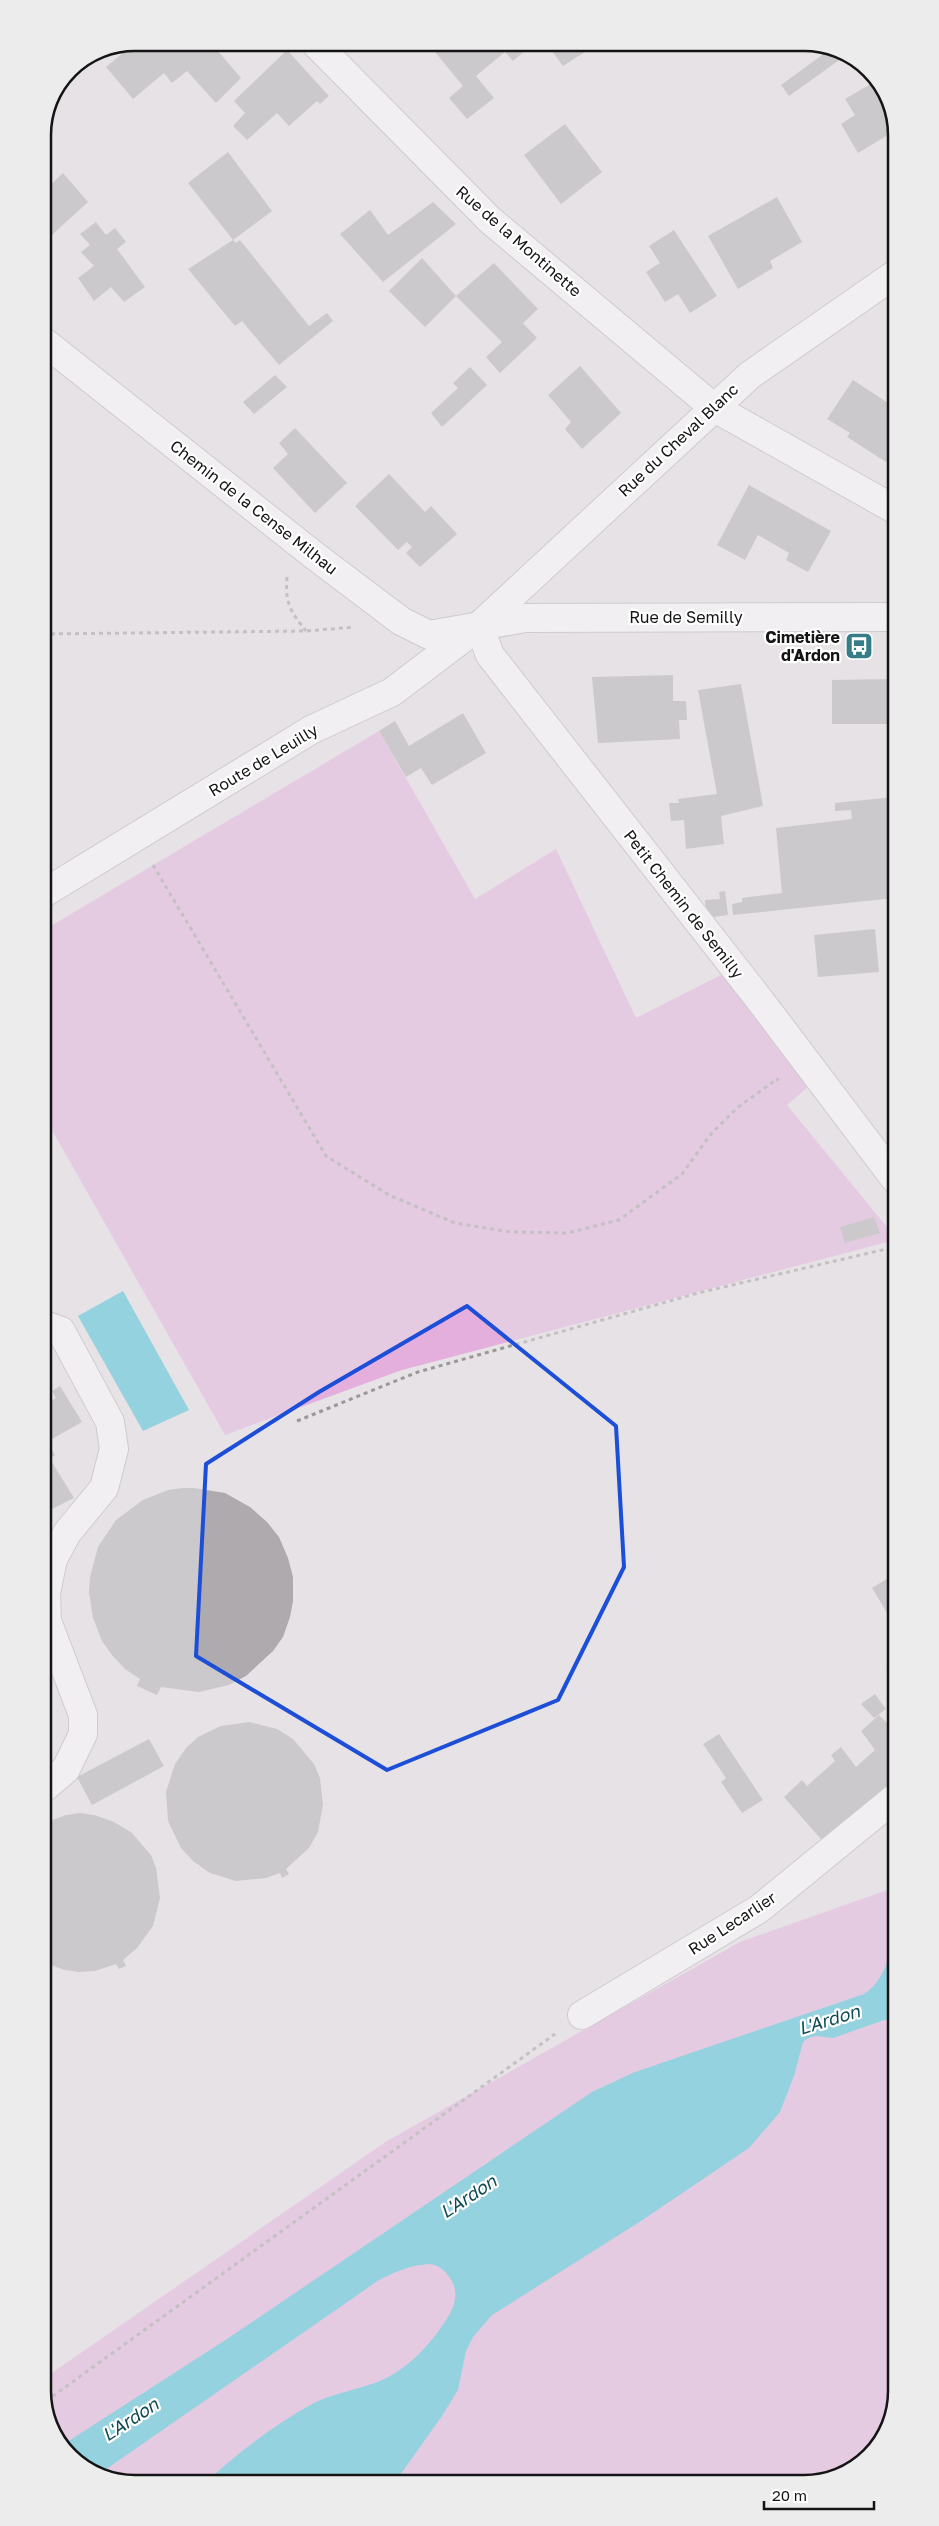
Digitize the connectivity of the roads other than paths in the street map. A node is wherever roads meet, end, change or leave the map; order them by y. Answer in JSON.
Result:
{"nodes":[{"id":1,"x":324,"y":51,"type":"edge"},
{"id":2,"x":888,"y":279,"type":"edge"},
{"id":3,"x":51,"y":347,"type":"edge"},
{"id":4,"x":713,"y":407,"type":"junction"},
{"id":5,"x":888,"y":506,"type":"edge"},
{"id":6,"x":888,"y":617,"type":"edge"},
{"id":7,"x":479,"y":626,"type":"junction"},
{"id":8,"x":51,"y":889,"type":"edge"},
{"id":9,"x":888,"y":1170,"type":"edge"},
{"id":10,"x":51,"y":1327,"type":"edge"},
{"id":11,"x":51,"y":1569,"type":"edge"},
{"id":12,"x":51,"y":1631,"type":"edge"},
{"id":13,"x":51,"y":1782,"type":"edge"},
{"id":14,"x":888,"y":1804,"type":"edge"},
{"id":15,"x":582,"y":2015,"type":"road end"}],
"edges":[{"from":1,"to":4,"type":"street","name":"Rue de la Montinette"},
{"from":2,"to":4,"type":"street","name":"Rue du Cheval Blanc"},
{"from":3,"to":7,"type":"street","name":"Chemin de la Cense Milhau"},
{"from":4,"to":5,"type":"street"},
{"from":4,"to":7,"type":"street","name":"Rue du Cheval Blanc"},
{"from":6,"to":7,"type":"street","name":"Rue de Semilly"},
{"from":7,"to":8,"type":"street","name":"Route de Leuilly"},
{"from":7,"to":9,"type":"street","name":"Petit Chemin de Semilly"},
{"from":10,"to":11,"type":"street"},
{"from":12,"to":13,"type":"street"},
{"from":14,"to":15,"type":"street","name":"Rue Lecarlier"}]}
